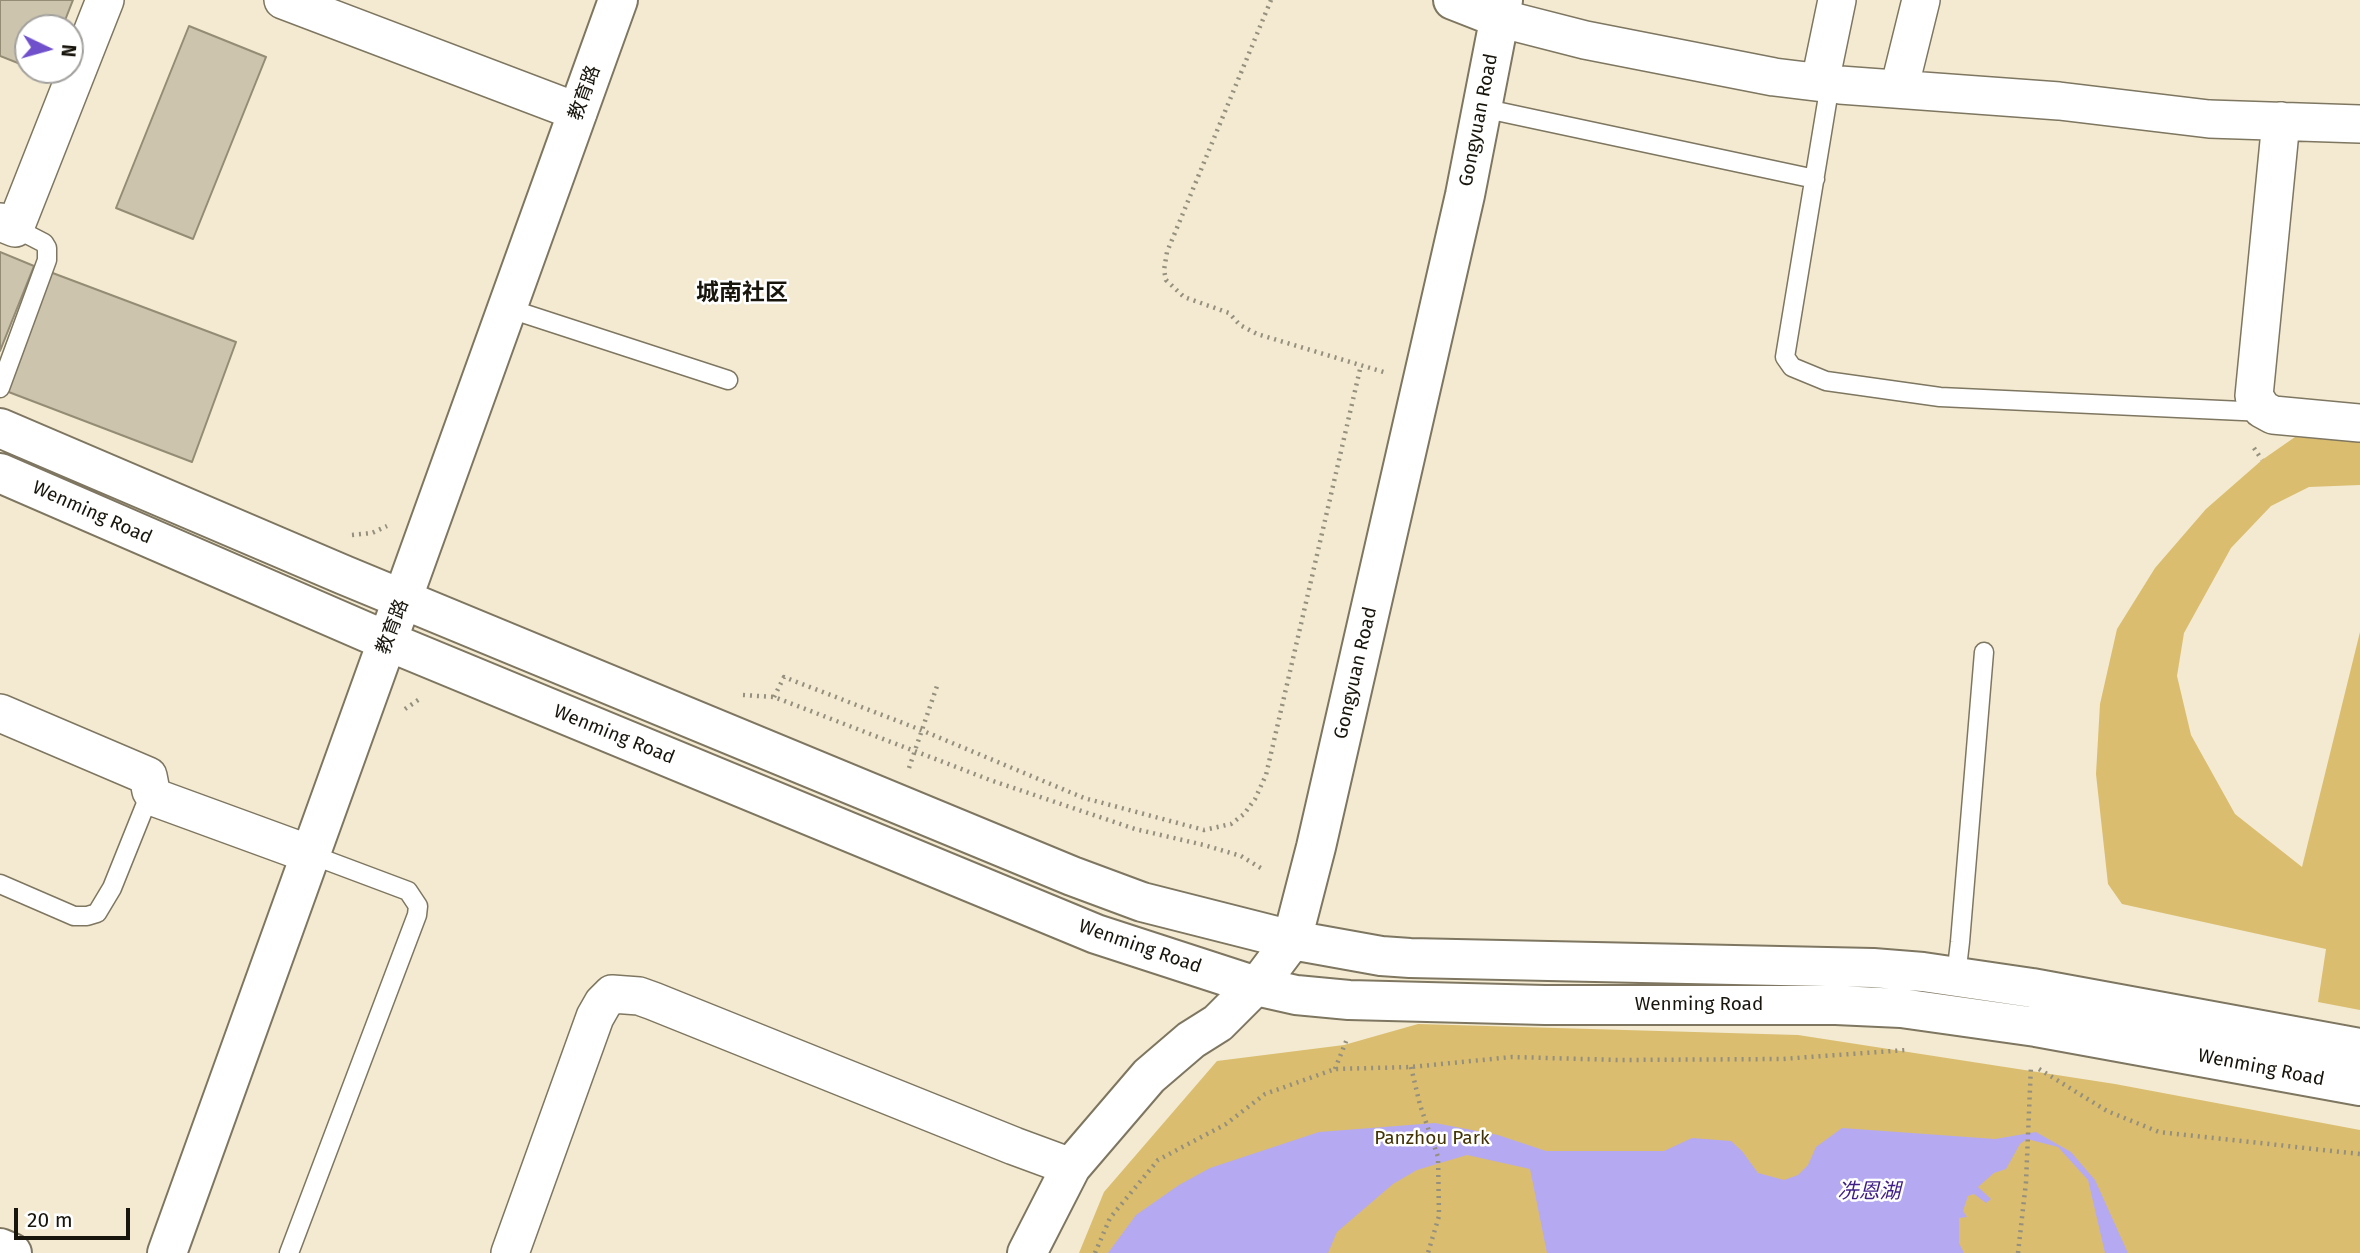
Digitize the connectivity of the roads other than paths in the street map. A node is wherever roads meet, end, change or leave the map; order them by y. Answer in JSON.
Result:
{"nodes":[{"id":1,"x":105,"y":0,"type":"edge"},
{"id":2,"x":283,"y":0,"type":"edge"},
{"id":3,"x":618,"y":0,"type":"edge"},
{"id":4,"x":1452,"y":0,"type":"edge"},
{"id":5,"x":1837,"y":0,"type":"edge"},
{"id":6,"x":1921,"y":0,"type":"edge"},
{"id":7,"x":1501,"y":9,"type":"edge"},
{"id":8,"x":1825,"y":83,"type":"junction"},
{"id":9,"x":1899,"y":89,"type":"junction"},
{"id":10,"x":1482,"y":108,"type":"junction"},
{"id":11,"x":579,"y":112,"type":"junction"},
{"id":12,"x":2281,"y":121,"type":"junction"},
{"id":13,"x":2360,"y":124,"type":"edge"},
{"id":14,"x":1815,"y":179,"type":"junction"},
{"id":15,"x":8,"y":225,"type":"edge"},
{"id":16,"x":508,"y":308,"type":"junction"},
{"id":17,"x":728,"y":380,"type":"dead end"},
{"id":18,"x":0,"y":388,"type":"edge"},
{"id":19,"x":2267,"y":413,"type":"junction"},
{"id":20,"x":2360,"y":423,"type":"edge"},
{"id":21,"x":0,"y":428,"type":"edge"},
{"id":22,"x":0,"y":473,"type":"edge"},
{"id":23,"x":404,"y":599,"type":"junction"},
{"id":24,"x":387,"y":641,"type":"junction"},
{"id":25,"x":1984,"y":652,"type":"dead end"},
{"id":26,"x":0,"y":713,"type":"edge"},
{"id":27,"x":151,"y":791,"type":"junction"},
{"id":28,"x":312,"y":855,"type":"junction"},
{"id":29,"x":0,"y":884,"type":"edge"},
{"id":30,"x":1292,"y":940,"type":"junction"},
{"id":31,"x":1956,"y":976,"type":"junction"},
{"id":32,"x":1256,"y":986,"type":"junction"},
{"id":33,"x":2360,"y":1048,"type":"edge"},
{"id":34,"x":2360,"y":1086,"type":"edge"},
{"id":35,"x":1071,"y":1167,"type":"junction"},
{"id":36,"x":0,"y":1248,"type":"edge"},
{"id":37,"x":12,"y":1253,"type":"edge"},
{"id":38,"x":167,"y":1253,"type":"edge"},
{"id":39,"x":289,"y":1253,"type":"edge"},
{"id":40,"x":510,"y":1253,"type":"edge"},
{"id":41,"x":1027,"y":1253,"type":"edge"}],
"edges":[{"from":1,"to":15,"type":"street"},
{"from":2,"to":11,"type":"street"},
{"from":3,"to":11,"type":"main road","name":"教育路"},
{"from":4,"to":7,"type":"main road"},
{"from":5,"to":8,"type":"street"},
{"from":6,"to":9,"type":"street"},
{"from":7,"to":8,"type":"street"},
{"from":7,"to":10,"type":"main road","name":"Gongyuan Road"},
{"from":8,"to":9,"type":"street"},
{"from":8,"to":14,"type":"lane"},
{"from":9,"to":12,"type":"street"},
{"from":10,"to":14,"type":"lane"},
{"from":10,"to":30,"type":"main road","name":"Gongyuan Road"},
{"from":11,"to":16,"type":"main road","name":"教育路"},
{"from":12,"to":13,"type":"street"},
{"from":12,"to":19,"type":"street"},
{"from":14,"to":19,"type":"lane"},
{"from":15,"to":18,"type":"lane"},
{"from":16,"to":17,"type":"lane"},
{"from":16,"to":23,"type":"main road","name":"教育路"},
{"from":19,"to":20,"type":"street"},
{"from":21,"to":23,"type":"main road","name":"Wenming Road"},
{"from":22,"to":24,"type":"main road","name":"Wenming Road"},
{"from":23,"to":24,"type":"main road","name":"教育路"},
{"from":23,"to":30,"type":"main road","name":"Wenming Road"},
{"from":24,"to":28,"type":"main road","name":"教育路"},
{"from":24,"to":32,"type":"main road","name":"Wenming Road"},
{"from":25,"to":31,"type":"lane"},
{"from":26,"to":27,"type":"street"},
{"from":27,"to":28,"type":"street"},
{"from":27,"to":29,"type":"lane"},
{"from":28,"to":38,"type":"main road","name":"教育路"},
{"from":28,"to":39,"type":"lane"},
{"from":30,"to":31,"type":"main road","name":"Wenming Road"},
{"from":30,"to":32,"type":"main road","name":"Gongyuan Road"},
{"from":31,"to":33,"type":"main road","name":"Wenming Road"},
{"from":32,"to":34,"type":"main road","name":"Wenming Road"},
{"from":32,"to":35,"type":"main road","name":"Gongyuan Road"},
{"from":35,"to":40,"type":"street"},
{"from":35,"to":41,"type":"main road","name":"Gongyuan Road"},
{"from":36,"to":37,"type":"main road"}]}
